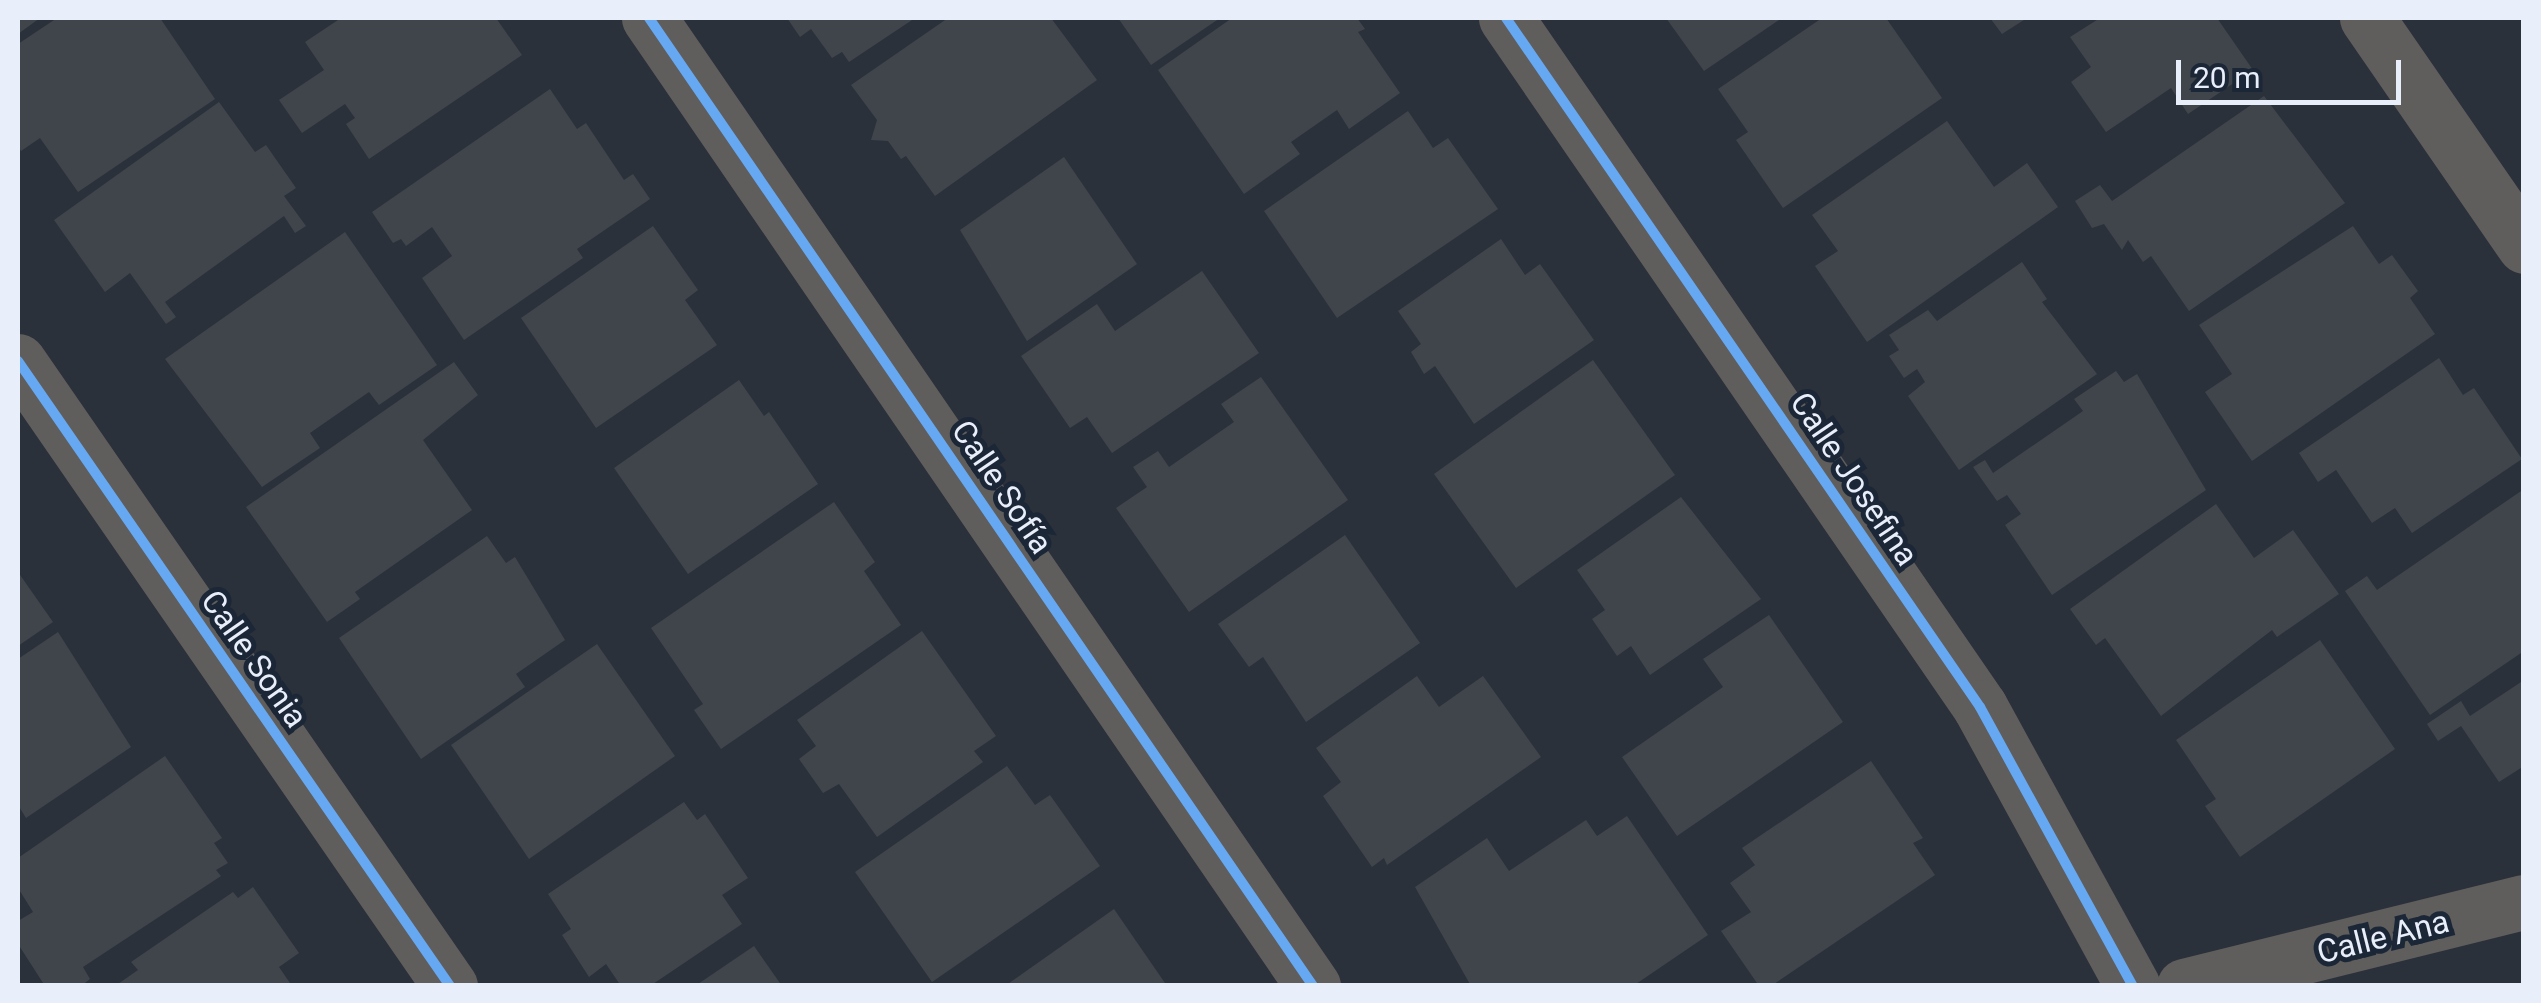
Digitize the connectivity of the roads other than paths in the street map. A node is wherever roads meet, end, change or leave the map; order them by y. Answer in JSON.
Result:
{"nodes":[{"id":1,"x":649,"y":18,"type":"edge"},
{"id":2,"x":1506,"y":18,"type":"edge"},
{"id":3,"x":2367,"y":18,"type":"edge"},
{"id":4,"x":2524,"y":246,"type":"edge"},
{"id":5,"x":18,"y":361,"type":"edge"},
{"id":6,"x":2524,"y":902,"type":"edge"},
{"id":7,"x":450,"y":986,"type":"edge"},
{"id":8,"x":1313,"y":986,"type":"edge"},
{"id":9,"x":2133,"y":986,"type":"edge"},
{"id":10,"x":2184,"y":986,"type":"edge"}],
"edges":[{"from":1,"to":8,"type":"street","name":"Calle Sofía"},
{"from":2,"to":9,"type":"street","name":"Calle Josefina"},
{"from":3,"to":4,"type":"street"},
{"from":5,"to":7,"type":"street","name":"Calle Sonia"},
{"from":6,"to":10,"type":"street","name":"Calle Ana"}]}
